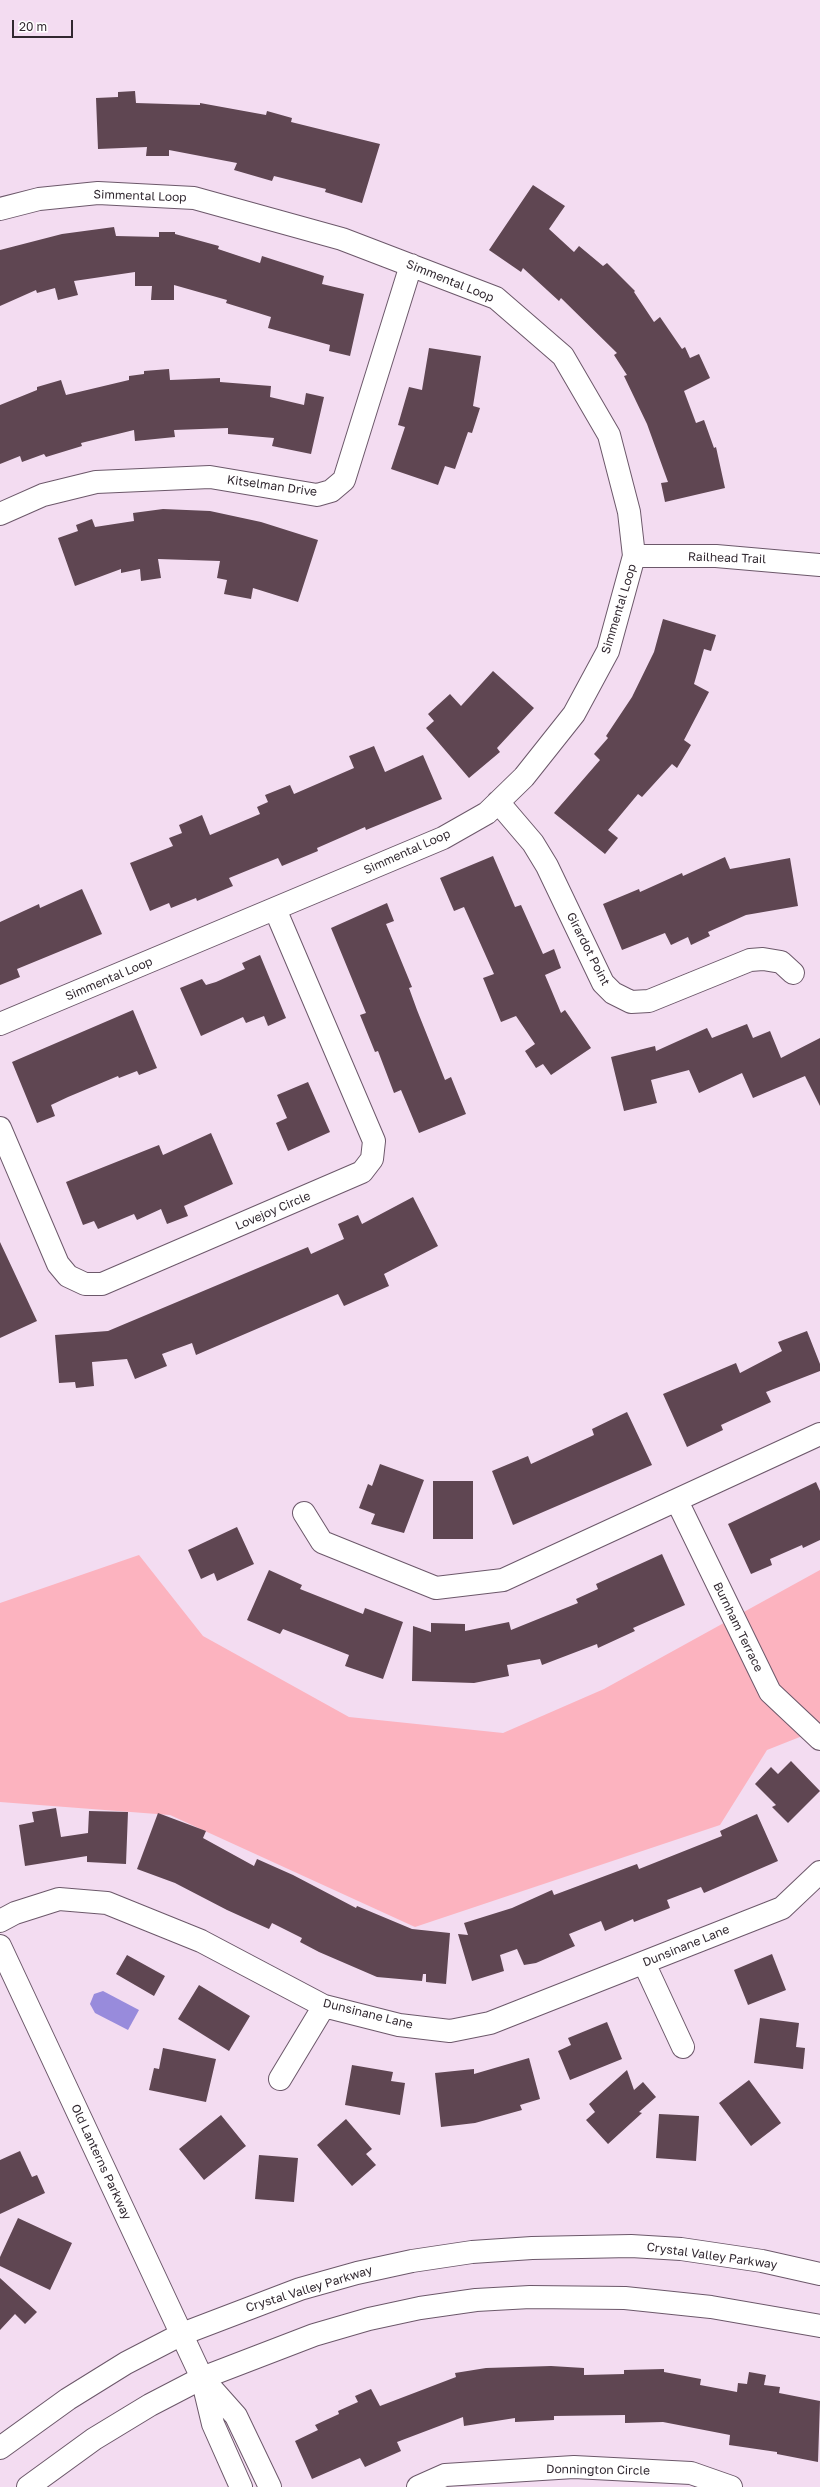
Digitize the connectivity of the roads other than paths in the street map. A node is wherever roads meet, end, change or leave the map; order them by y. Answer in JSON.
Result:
{"nodes":[{"id":1,"x":0,"y":209,"type":"edge"},
{"id":2,"x":411,"y":265,"type":"junction"},
{"id":3,"x":0,"y":514,"type":"edge"},
{"id":4,"x":634,"y":556,"type":"junction"},
{"id":5,"x":820,"y":566,"type":"edge"},
{"id":6,"x":498,"y":802,"type":"junction"},
{"id":7,"x":275,"y":909,"type":"junction"},
{"id":8,"x":793,"y":973,"type":"dead end"},
{"id":9,"x":0,"y":1024,"type":"edge"},
{"id":10,"x":0,"y":1128,"type":"edge"},
{"id":11,"x":820,"y":1434,"type":"edge"},
{"id":12,"x":677,"y":1500,"type":"junction"},
{"id":13,"x":304,"y":1513,"type":"dead end"},
{"id":14,"x":820,"y":1739,"type":"edge"},
{"id":15,"x":820,"y":1872,"type":"edge"},
{"id":16,"x":0,"y":1921,"type":"edge"},
{"id":17,"x":0,"y":1946,"type":"edge"},
{"id":18,"x":644,"y":1963,"type":"junction"},
{"id":19,"x":324,"y":2006,"type":"junction"},
{"id":20,"x":683,"y":2047,"type":"dead end"},
{"id":21,"x":280,"y":2079,"type":"dead end"},
{"id":22,"x":820,"y":2274,"type":"edge"},
{"id":23,"x":820,"y":2326,"type":"edge"},
{"id":24,"x":182,"y":2334,"type":"junction"},
{"id":25,"x":202,"y":2378,"type":"junction"},
{"id":26,"x":0,"y":2448,"type":"edge"},
{"id":27,"x":28,"y":2487,"type":"edge"},
{"id":28,"x":241,"y":2487,"type":"edge"},
{"id":29,"x":270,"y":2487,"type":"edge"},
{"id":30,"x":418,"y":2487,"type":"edge"},
{"id":31,"x":731,"y":2487,"type":"edge"}],
"edges":[{"from":1,"to":2,"type":"street","name":"Simmental Loop"},
{"from":2,"to":3,"type":"street","name":"Kitselman Drive"},
{"from":2,"to":4,"type":"street","name":"Simmental Loop"},
{"from":4,"to":5,"type":"street","name":"Railhead Trail"},
{"from":4,"to":6,"type":"street","name":"Simmental Loop"},
{"from":6,"to":7,"type":"street","name":"Simmental Loop"},
{"from":6,"to":8,"type":"street","name":"Girardot Point"},
{"from":7,"to":9,"type":"street","name":"Simmental Loop"},
{"from":7,"to":10,"type":"street","name":"Lovejoy Circle"},
{"from":11,"to":12,"type":"street"},
{"from":12,"to":13,"type":"street"},
{"from":12,"to":14,"type":"street","name":"Burnham Terrace"},
{"from":15,"to":18,"type":"street","name":"Dunsinane Lane"},
{"from":16,"to":19,"type":"street","name":"Dunsinane Lane"},
{"from":17,"to":24,"type":"street","name":"Old Lanterns Parkway"},
{"from":18,"to":19,"type":"street","name":"Dunsinane Lane"},
{"from":18,"to":20,"type":"street"},
{"from":19,"to":21,"type":"street"},
{"from":22,"to":24,"type":"street","name":"Crystal Valley Parkway"},
{"from":23,"to":25,"type":"street"},
{"from":24,"to":25,"type":"street","name":"Old Lanterns Parkway"},
{"from":24,"to":26,"type":"street","name":"Crystal Valley Parkway"},
{"from":25,"to":27,"type":"street"},
{"from":25,"to":28,"type":"street","name":"Old Lanterns Parkway"},
{"from":25,"to":29,"type":"street","name":"Old Lanterns Parkway"},
{"from":30,"to":31,"type":"street","name":"Donnington Circle"}]}
